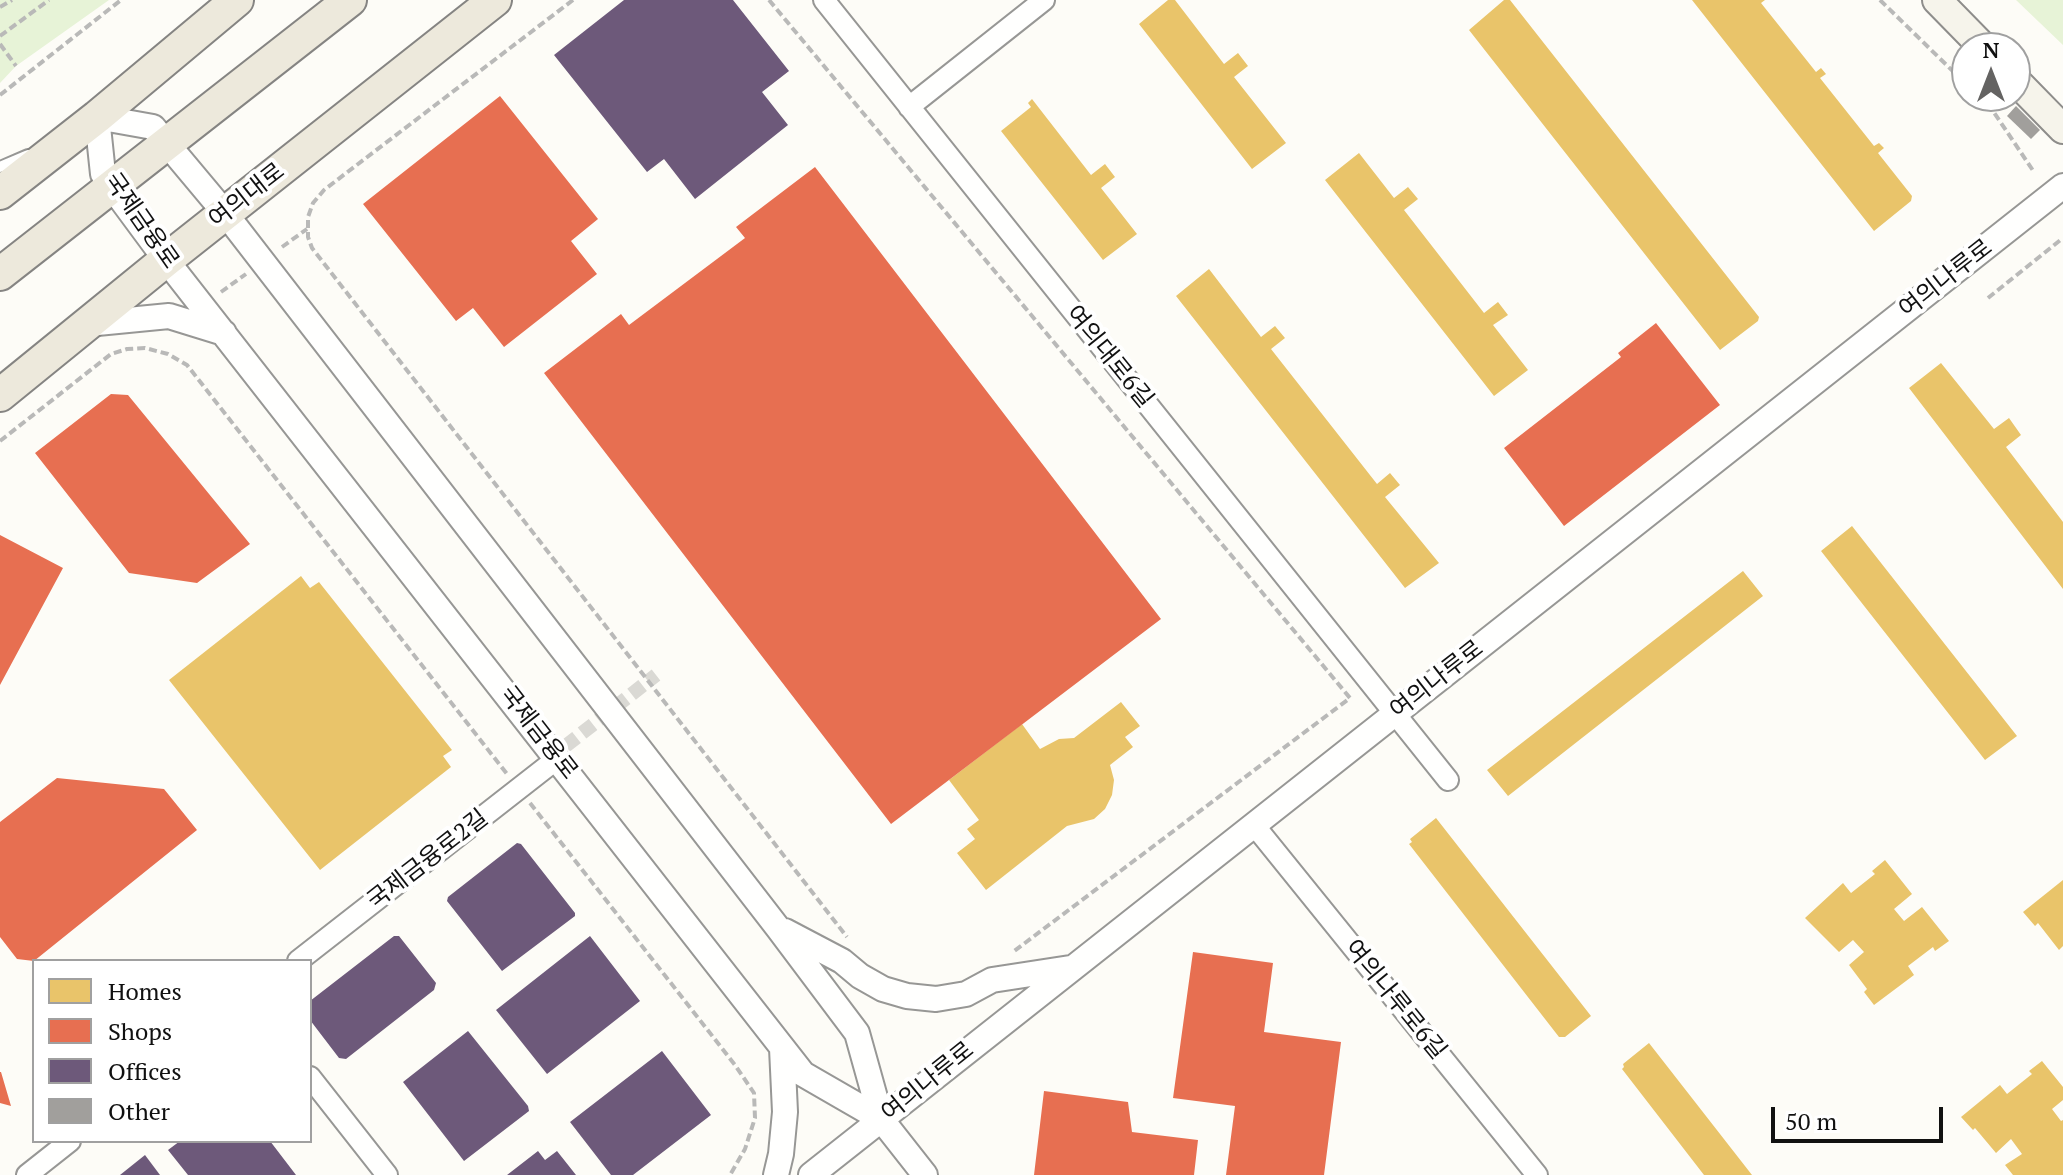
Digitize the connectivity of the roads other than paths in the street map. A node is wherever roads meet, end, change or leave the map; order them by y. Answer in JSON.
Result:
{"nodes":[{"id":1,"x":237,"y":0,"type":"edge"},
{"id":2,"x":350,"y":0,"type":"edge"},
{"id":3,"x":495,"y":0,"type":"edge"},
{"id":4,"x":824,"y":0,"type":"edge"},
{"id":5,"x":1044,"y":0,"type":"edge"},
{"id":6,"x":1937,"y":0,"type":"edge"},
{"id":7,"x":1968,"y":32,"type":"edge"},
{"id":8,"x":2031,"y":96,"type":"edge"},
{"id":9,"x":909,"y":107,"type":"junction"},
{"id":10,"x":86,"y":125,"type":"junction"},
{"id":11,"x":2063,"y":129,"type":"edge"},
{"id":12,"x":167,"y":144,"type":"junction"},
{"id":13,"x":2,"y":173,"type":"edge"},
{"id":14,"x":112,"y":187,"type":"junction"},
{"id":15,"x":2062,"y":190,"type":"edge"},
{"id":16,"x":225,"y":213,"type":"junction"},
{"id":17,"x":166,"y":260,"type":"junction"},
{"id":18,"x":0,"y":274,"type":"edge"},
{"id":19,"x":192,"y":313,"type":"junction"},
{"id":20,"x":87,"y":324,"type":"junction"},
{"id":21,"x":0,"y":395,"type":"edge"},
{"id":22,"x":1394,"y":714,"type":"junction"},
{"id":23,"x":558,"y":758,"type":"junction"},
{"id":24,"x":1448,"y":780,"type":"dead end"},
{"id":25,"x":1254,"y":825,"type":"junction"},
{"id":26,"x":778,"y":928,"type":"junction"},
{"id":27,"x":301,"y":959,"type":"edge"},
{"id":28,"x":1073,"y":967,"type":"junction"},
{"id":29,"x":782,"y":1048,"type":"junction"},
{"id":30,"x":312,"y":1080,"type":"edge"},
{"id":31,"x":881,"y":1119,"type":"junction"},
{"id":32,"x":67,"y":1143,"type":"edge"},
{"id":33,"x":27,"y":1175,"type":"edge"},
{"id":34,"x":387,"y":1175,"type":"edge"},
{"id":35,"x":776,"y":1175,"type":"edge"},
{"id":36,"x":811,"y":1175,"type":"edge"},
{"id":37,"x":925,"y":1175,"type":"edge"},
{"id":38,"x":1537,"y":1175,"type":"edge"}],
"edges":[{"from":1,"to":10,"type":"main road"},
{"from":2,"to":12,"type":"main road"},
{"from":3,"to":16,"type":"main road","name":"여의대로"},
{"from":4,"to":9,"type":"street","name":"여의대로6길"},
{"from":5,"to":9,"type":"street"},
{"from":6,"to":7,"type":"main road"},
{"from":8,"to":11,"type":"main road"},
{"from":9,"to":22,"type":"street","name":"여의대로6길"},
{"from":10,"to":12,"type":"street","name":"국제금융로"},
{"from":10,"to":13,"type":"main road"},
{"from":10,"to":14,"type":"street","name":"국제금융로"},
{"from":12,"to":14,"type":"main road"},
{"from":12,"to":16,"type":"street","name":"국제금융로"},
{"from":14,"to":17,"type":"street","name":"국제금융로"},
{"from":14,"to":18,"type":"main road"},
{"from":15,"to":22,"type":"street","name":"여의나루로"},
{"from":16,"to":17,"type":"main road","name":"여의대로"},
{"from":16,"to":26,"type":"street","name":"국제금융로"},
{"from":17,"to":19,"type":"street","name":"국제금융로"},
{"from":17,"to":20,"type":"main road","name":"여의대로"},
{"from":19,"to":20,"type":"street"},
{"from":19,"to":23,"type":"street","name":"국제금융로"},
{"from":20,"to":21,"type":"main road","name":"여의대로"},
{"from":22,"to":24,"type":"street","name":"여의대로6길"},
{"from":22,"to":25,"type":"street","name":"여의나루로"},
{"from":23,"to":27,"type":"street","name":"국제금융로2길"},
{"from":23,"to":29,"type":"street","name":"국제금융로"},
{"from":25,"to":28,"type":"street","name":"여의나루로"},
{"from":25,"to":38,"type":"street","name":"여의나루로6길"},
{"from":26,"to":28,"type":"street"},
{"from":26,"to":31,"type":"street","name":"국제금융로"},
{"from":28,"to":31,"type":"street","name":"여의나루로"},
{"from":29,"to":31,"type":"street","name":"국제금융로"},
{"from":29,"to":35,"type":"street"},
{"from":30,"to":34,"type":"street"},
{"from":31,"to":36,"type":"street","name":"여의나루로"},
{"from":31,"to":37,"type":"street","name":"국제금융로"},
{"from":32,"to":33,"type":"street"}]}
